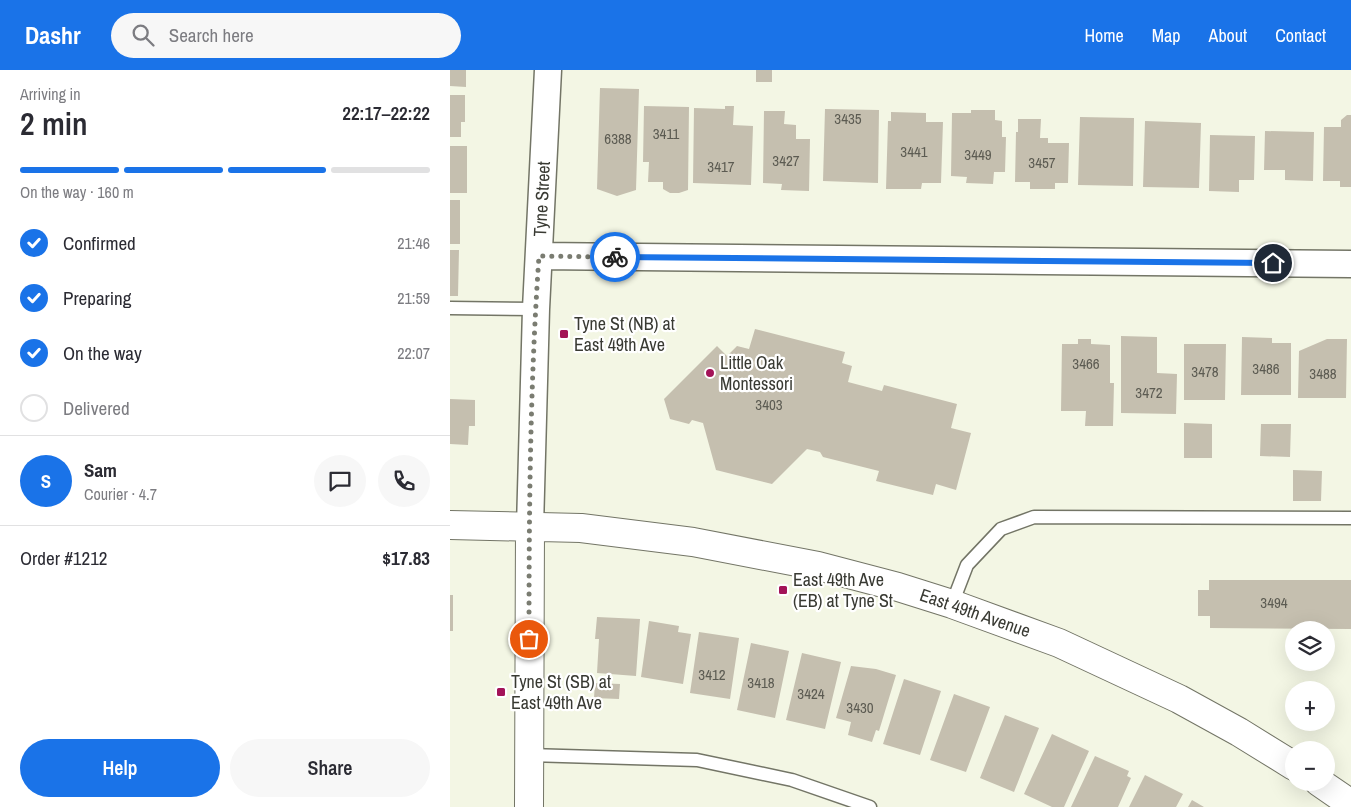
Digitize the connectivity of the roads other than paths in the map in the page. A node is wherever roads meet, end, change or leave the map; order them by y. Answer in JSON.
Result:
{"nodes":[{"id":1,"x":548,"y":70,"type":"edge"},
{"id":2,"x":539,"y":256,"type":"junction"},
{"id":3,"x":1351,"y":264,"type":"edge"},
{"id":4,"x":450,"y":308,"type":"edge"},
{"id":5,"x":536,"y":309,"type":"junction"},
{"id":6,"x":1351,"y":518,"type":"edge"},
{"id":7,"x":450,"y":525,"type":"edge"},
{"id":8,"x":530,"y":527,"type":"junction"},
{"id":9,"x":952,"y":604,"type":"junction"},
{"id":10,"x":529,"y":755,"type":"junction"},
{"id":11,"x":1285,"y":760,"type":"edge"},
{"id":12,"x":1332,"y":791,"type":"edge"},
{"id":13,"x":1351,"y":804,"type":"edge"},
{"id":14,"x":529,"y":807,"type":"edge"},
{"id":15,"x":870,"y":807,"type":"edge"}],
"edges":[{"from":1,"to":2,"type":"street","name":"Tyne Street"},
{"from":2,"to":3,"type":"street"},
{"from":2,"to":5,"type":"street","name":"Tyne Street"},
{"from":4,"to":5,"type":"lane"},
{"from":5,"to":8,"type":"street","name":"Tyne Street"},
{"from":6,"to":9,"type":"lane"},
{"from":7,"to":8,"type":"street","name":"East 49th Avenue"},
{"from":8,"to":9,"type":"street","name":"East 49th Avenue"},
{"from":8,"to":10,"type":"street","name":"Tyne Street"},
{"from":9,"to":11,"type":"street","name":"East 49th Avenue"},
{"from":10,"to":14,"type":"street","name":"Tyne Street"},
{"from":10,"to":15,"type":"lane"},
{"from":12,"to":13,"type":"street"}]}
